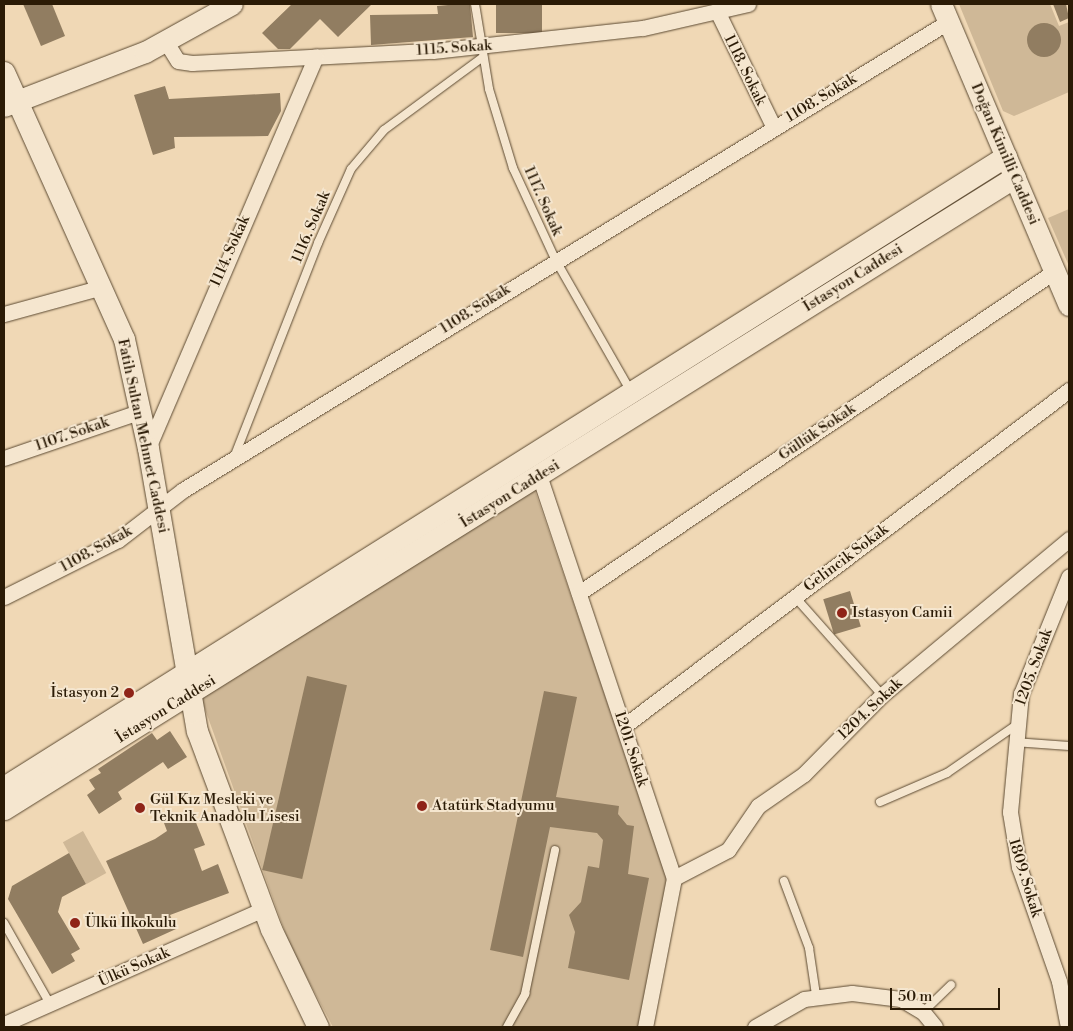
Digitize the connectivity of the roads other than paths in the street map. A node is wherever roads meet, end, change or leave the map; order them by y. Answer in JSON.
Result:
{"nodes":[{"id":1,"x":232,"y":4,"type":"edge"},
{"id":2,"x":476,"y":4,"type":"edge"},
{"id":3,"x":748,"y":4,"type":"edge"},
{"id":4,"x":718,"y":13,"type":"junction"},
{"id":5,"x":945,"y":13,"type":"edge"},
{"id":6,"x":166,"y":42,"type":"junction"},
{"id":7,"x":482,"y":52,"type":"junction"},
{"id":8,"x":316,"y":56,"type":"junction"},
{"id":9,"x":4,"y":72,"type":"edge"},
{"id":10,"x":10,"y":104,"type":"edge"},
{"id":11,"x":773,"y":126,"type":"junction"},
{"id":12,"x":1006,"y":156,"type":"junction"},
{"id":13,"x":1015,"y":177,"type":"junction"},
{"id":14,"x":555,"y":259,"type":"junction"},
{"id":15,"x":1055,"y":271,"type":"junction"},
{"id":16,"x":102,"y":286,"type":"junction"},
{"id":17,"x":1069,"y":305,"type":"edge"},
{"id":18,"x":4,"y":314,"type":"edge"},
{"id":19,"x":1069,"y":390,"type":"edge"},
{"id":20,"x":632,"y":393,"type":"junction"},
{"id":21,"x":141,"y":411,"type":"junction"},
{"id":22,"x":148,"y":448,"type":"junction"},
{"id":23,"x":4,"y":458,"type":"edge"},
{"id":24,"x":234,"y":458,"type":"junction"},
{"id":25,"x":539,"y":475,"type":"junction"},
{"id":26,"x":159,"y":508,"type":"junction"},
{"id":27,"x":1069,"y":539,"type":"edge"},
{"id":28,"x":1069,"y":576,"type":"edge"},
{"id":29,"x":579,"y":593,"type":"junction"},
{"id":30,"x":4,"y":597,"type":"edge"},
{"id":31,"x":795,"y":597,"type":"junction"},
{"id":32,"x":188,"y":684,"type":"junction"},
{"id":33,"x":882,"y":695,"type":"junction"},
{"id":34,"x":624,"y":726,"type":"junction"},
{"id":35,"x":1015,"y":726,"type":"junction"},
{"id":36,"x":1014,"y":742,"type":"junction"},
{"id":37,"x":1069,"y":746,"type":"edge"},
{"id":38,"x":4,"y":787,"type":"edge"},
{"id":39,"x":880,"y":802,"type":"dead end"},
{"id":40,"x":4,"y":809,"type":"edge"},
{"id":41,"x":555,"y":850,"type":"dead end"},
{"id":42,"x":674,"y":878,"type":"junction"},
{"id":43,"x":784,"y":881,"type":"dead end"},
{"id":44,"x":263,"y":909,"type":"junction"},
{"id":45,"x":4,"y":923,"type":"edge"},
{"id":46,"x":951,"y":985,"type":"dead end"},
{"id":47,"x":816,"y":995,"type":"junction"},
{"id":48,"x":50,"y":1004,"type":"junction"},
{"id":49,"x":923,"y":1012,"type":"junction"},
{"id":50,"x":1068,"y":1017,"type":"edge"},
{"id":51,"x":4,"y":1024,"type":"edge"},
{"id":52,"x":318,"y":1027,"type":"edge"},
{"id":53,"x":507,"y":1027,"type":"edge"},
{"id":54,"x":645,"y":1027,"type":"edge"},
{"id":55,"x":755,"y":1027,"type":"edge"},
{"id":56,"x":935,"y":1027,"type":"edge"}],
"edges":[{"from":1,"to":6,"type":"main road"},
{"from":2,"to":7,"type":"lane","name":"1117. Sokak"},
{"from":3,"to":4,"type":"street","name":"1115. Sokak"},
{"from":4,"to":7,"type":"street","name":"1115. Sokak"},
{"from":4,"to":11,"type":"street","name":"1118. Sokak"},
{"from":5,"to":11,"type":"street","name":"1108. Sokak"},
{"from":5,"to":12,"type":"main road","name":"Doğan Kimilli Caddesi"},
{"from":6,"to":8,"type":"street","name":"1115. Sokak"},
{"from":6,"to":10,"type":"main road"},
{"from":7,"to":8,"type":"street","name":"1115. Sokak"},
{"from":7,"to":14,"type":"lane","name":"1117. Sokak"},
{"from":7,"to":24,"type":"lane","name":"1116. Sokak"},
{"from":8,"to":22,"type":"street","name":"1114. Sokak"},
{"from":9,"to":10,"type":"main road","name":"Fatih Sultan Mehmet Caddesi"},
{"from":10,"to":16,"type":"main road","name":"Fatih Sultan Mehmet Caddesi"},
{"from":11,"to":14,"type":"street","name":"1108. Sokak"},
{"from":12,"to":13,"type":"main road","name":"Doğan Kimilli Caddesi"},
{"from":12,"to":20,"type":"main road","name":"İstasyon Caddesi"},
{"from":13,"to":15,"type":"main road","name":"Doğan Kimilli Caddesi"},
{"from":13,"to":25,"type":"main road","name":"İstasyon Caddesi"},
{"from":14,"to":20,"type":"lane","name":"1117. Sokak"},
{"from":14,"to":24,"type":"street","name":"1108. Sokak"},
{"from":15,"to":17,"type":"main road","name":"Doğan Kimilli Caddesi"},
{"from":15,"to":29,"type":"street","name":"Güllük Sokak"},
{"from":16,"to":18,"type":"street"},
{"from":16,"to":21,"type":"main road","name":"Fatih Sultan Mehmet Caddesi"},
{"from":19,"to":31,"type":"street","name":"Gelincik Sokak"},
{"from":20,"to":32,"type":"main road","name":"İstasyon Caddesi"},
{"from":21,"to":22,"type":"main road","name":"Fatih Sultan Mehmet Caddesi"},
{"from":21,"to":23,"type":"street","name":"1107. Sokak"},
{"from":22,"to":26,"type":"main road","name":"Fatih Sultan Mehmet Caddesi"},
{"from":24,"to":26,"type":"street","name":"1108. Sokak"},
{"from":25,"to":29,"type":"street","name":"1201. Sokak"},
{"from":25,"to":32,"type":"main road","name":"İstasyon Caddesi"},
{"from":26,"to":30,"type":"street","name":"1108. Sokak"},
{"from":26,"to":32,"type":"main road","name":"Fatih Sultan Mehmet Caddesi"},
{"from":27,"to":33,"type":"street","name":"1204. Sokak"},
{"from":28,"to":35,"type":"street","name":"1205. Sokak"},
{"from":29,"to":34,"type":"street","name":"1201. Sokak"},
{"from":31,"to":33,"type":"lane"},
{"from":31,"to":34,"type":"street","name":"Gelincik Sokak"},
{"from":32,"to":38,"type":"main road","name":"İstasyon Caddesi"},
{"from":32,"to":40,"type":"main road","name":"İstasyon Caddesi"},
{"from":32,"to":44,"type":"main road","name":"Fatih Sultan Mehmet Caddesi"},
{"from":33,"to":42,"type":"street","name":"1204. Sokak"},
{"from":34,"to":42,"type":"street","name":"1201. Sokak"},
{"from":35,"to":36,"type":"street","name":"1809. Sokak"},
{"from":35,"to":39,"type":"lane","name":"1205. Sokak"},
{"from":36,"to":37,"type":"lane"},
{"from":36,"to":50,"type":"street","name":"1809. Sokak"},
{"from":41,"to":53,"type":"lane"},
{"from":42,"to":54,"type":"street","name":"1201. Sokak"},
{"from":43,"to":47,"type":"lane"},
{"from":44,"to":48,"type":"street","name":"Ülkü Sokak"},
{"from":44,"to":52,"type":"main road","name":"Fatih Sultan Mehmet Caddesi"},
{"from":45,"to":48,"type":"lane"},
{"from":46,"to":49,"type":"lane"},
{"from":47,"to":49,"type":"street"},
{"from":47,"to":55,"type":"street"},
{"from":48,"to":51,"type":"street","name":"Ülkü Sokak"},
{"from":49,"to":56,"type":"street"}]}
